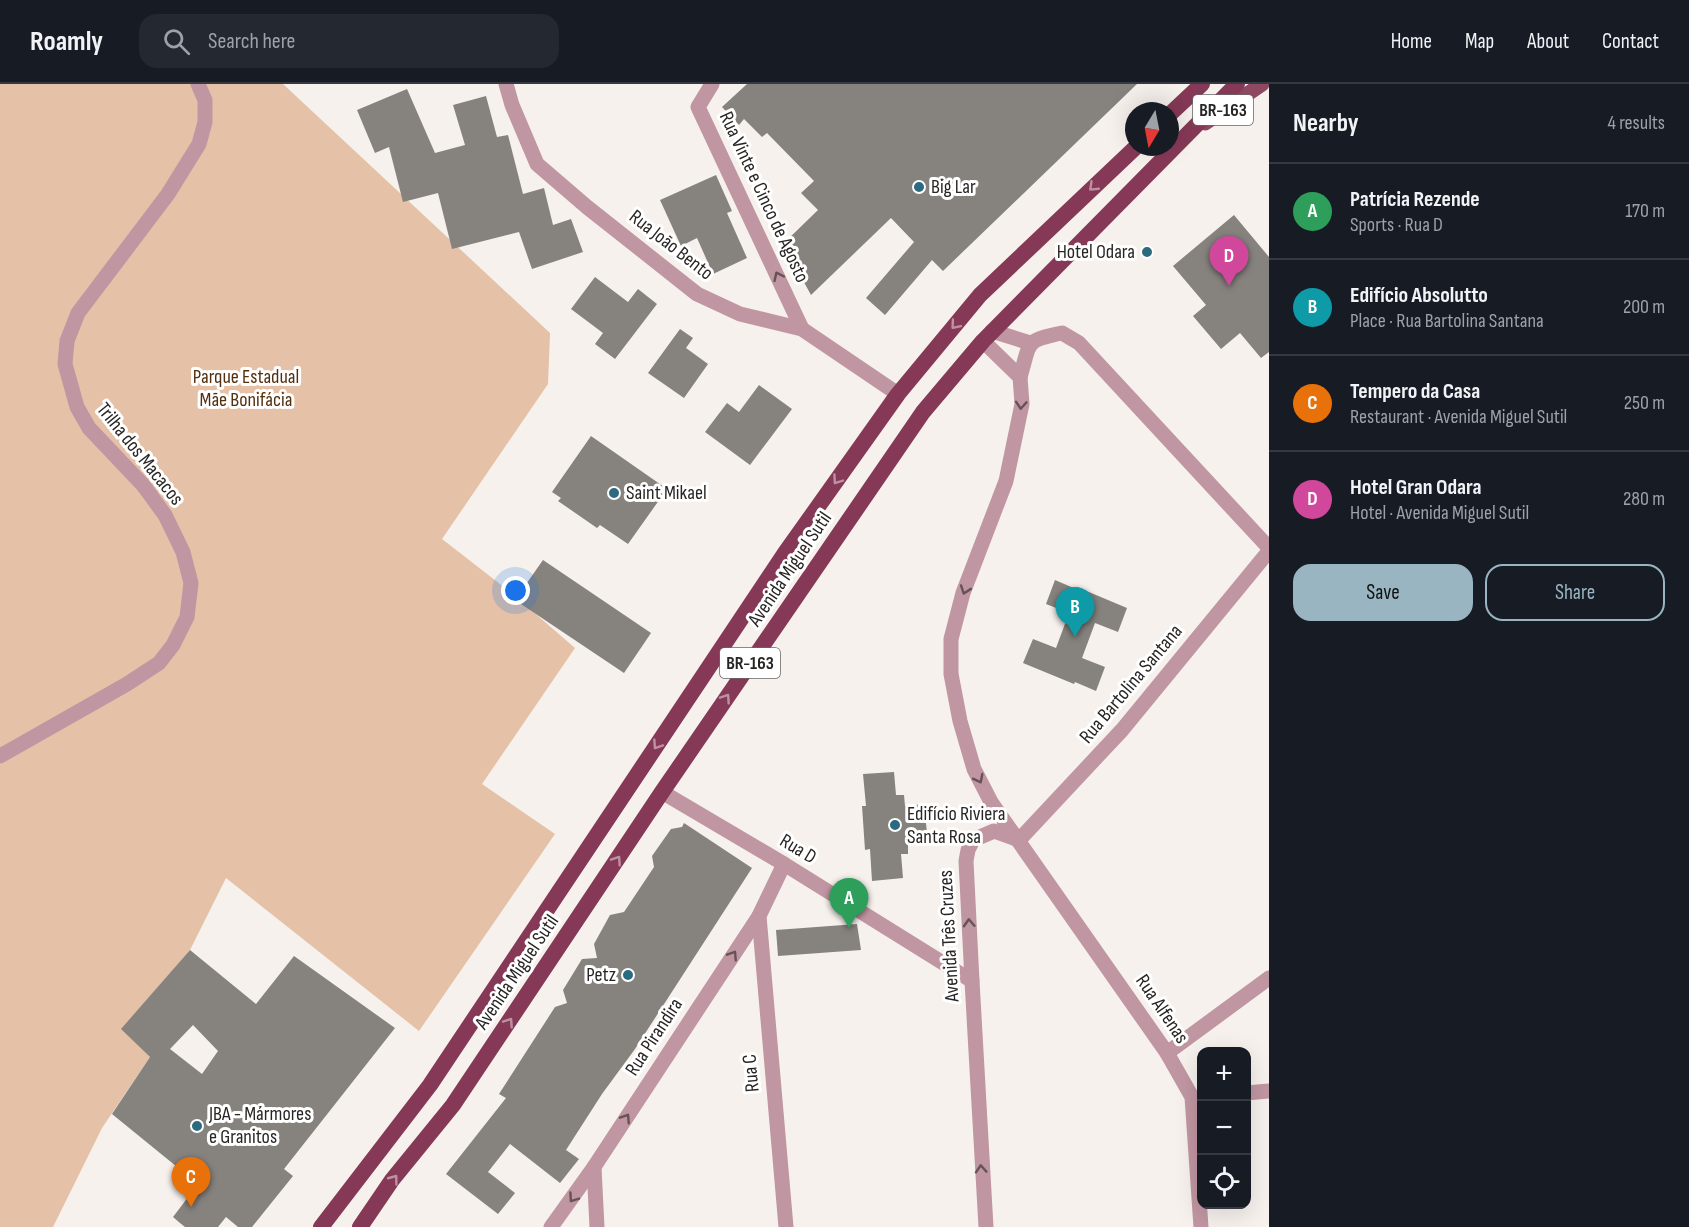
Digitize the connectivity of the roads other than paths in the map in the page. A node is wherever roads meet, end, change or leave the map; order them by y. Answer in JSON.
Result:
{"nodes":[{"id":1,"x":198,"y":84,"type":"edge"},
{"id":2,"x":506,"y":84,"type":"edge"},
{"id":3,"x":712,"y":84,"type":"edge"},
{"id":4,"x":1192,"y":84,"type":"edge"},
{"id":5,"x":1202,"y":84,"type":"edge"},
{"id":6,"x":1237,"y":84,"type":"edge"},
{"id":7,"x":1262,"y":84,"type":"edge"},
{"id":8,"x":1179,"y":102,"type":"edge"},
{"id":9,"x":1179,"y":106,"type":"edge"},
{"id":10,"x":1185,"y":136,"type":"junction"},
{"id":11,"x":1127,"y":156,"type":"edge"},
{"id":12,"x":802,"y":329,"type":"junction"},
{"id":13,"x":987,"y":336,"type":"junction"},
{"id":14,"x":1030,"y":343,"type":"junction"},
{"id":15,"x":1020,"y":377,"type":"junction"},
{"id":16,"x":898,"y":394,"type":"junction"},
{"id":17,"x":1269,"y":549,"type":"edge"},
{"id":18,"x":0,"y":756,"type":"edge"},
{"id":19,"x":662,"y":792,"type":"junction"},
{"id":20,"x":1019,"y":840,"type":"junction"},
{"id":21,"x":784,"y":864,"type":"junction"},
{"id":22,"x":759,"y":916,"type":"junction"},
{"id":23,"x":1269,"y":978,"type":"edge"},
{"id":24,"x":972,"y":981,"type":"junction"},
{"id":25,"x":1167,"y":1053,"type":"junction"},
{"id":26,"x":1269,"y":1091,"type":"edge"},
{"id":27,"x":1251,"y":1093,"type":"edge"},
{"id":28,"x":1197,"y":1097,"type":"edge"},
{"id":29,"x":1197,"y":1101,"type":"edge"},
{"id":30,"x":594,"y":1167,"type":"junction"},
{"id":31,"x":321,"y":1227,"type":"edge"},
{"id":32,"x":360,"y":1227,"type":"edge"},
{"id":33,"x":551,"y":1227,"type":"edge"},
{"id":34,"x":597,"y":1227,"type":"edge"},
{"id":35,"x":786,"y":1227,"type":"edge"},
{"id":36,"x":986,"y":1227,"type":"edge"},
{"id":37,"x":1201,"y":1227,"type":"edge"}],
"edges":[{"from":1,"to":18,"type":"street","name":"Trilha dos Macacos"},
{"from":2,"to":12,"type":"street","name":"Rua João Bento"},
{"from":12,"to":3,"type":"street","name":"Rua Vinte e Cinco de Agosto","one_way":true},
{"from":4,"to":8,"type":"main road","number":"BR-163"},
{"from":5,"to":9,"type":"highway","number":"BR-163"},
{"from":6,"to":10,"type":"highway","number":"BR-163"},
{"from":7,"to":10,"type":"main road","name":"Avenida Miguel Sutil","number":"BR-163"},
{"from":10,"to":13,"type":"highway","name":"Avenida Miguel Sutil","number":"BR-163"},
{"from":11,"to":16,"type":"highway","name":"Avenida Miguel Sutil","number":"BR-163","one_way":true},
{"from":12,"to":16,"type":"street","name":"Rua João Bento"},
{"from":13,"to":14,"type":"street"},
{"from":13,"to":15,"type":"street"},
{"from":19,"to":13,"type":"highway","name":"Avenida Miguel Sutil","number":"BR-163","one_way":true},
{"from":14,"to":15,"type":"street"},
{"from":14,"to":17,"type":"street","name":"Rua Bartolina Santana"},
{"from":15,"to":20,"type":"street","one_way":true},
{"from":16,"to":31,"type":"highway","name":"Avenida Miguel Sutil","number":"BR-163","one_way":true},
{"from":17,"to":20,"type":"street","name":"Rua Bartolina Santana"},
{"from":19,"to":21,"type":"street","name":"Rua D"},
{"from":32,"to":19,"type":"highway","name":"Avenida Miguel Sutil","number":"BR-163","one_way":true},
{"from":24,"to":20,"type":"street","name":"Avenida Três Cruzes","one_way":true},
{"from":20,"to":25,"type":"street","name":"Rua Alfenas"},
{"from":21,"to":22,"type":"street","name":"Rua Pirandira"},
{"from":21,"to":24,"type":"street","name":"Rua D"},
{"from":30,"to":22,"type":"street","name":"Rua Pirandira","one_way":true},
{"from":22,"to":35,"type":"street","name":"Rua C"},
{"from":23,"to":25,"type":"street"},
{"from":36,"to":24,"type":"street","name":"Avenida Três Cruzes","one_way":true},
{"from":25,"to":28,"type":"street","name":"Rua Alfenas"},
{"from":26,"to":27,"type":"street"},
{"from":29,"to":37,"type":"street","name":"Rua Alfenas"},
{"from":30,"to":33,"type":"street","name":"Rua Pirandira","one_way":true},
{"from":30,"to":34,"type":"street"}]}
